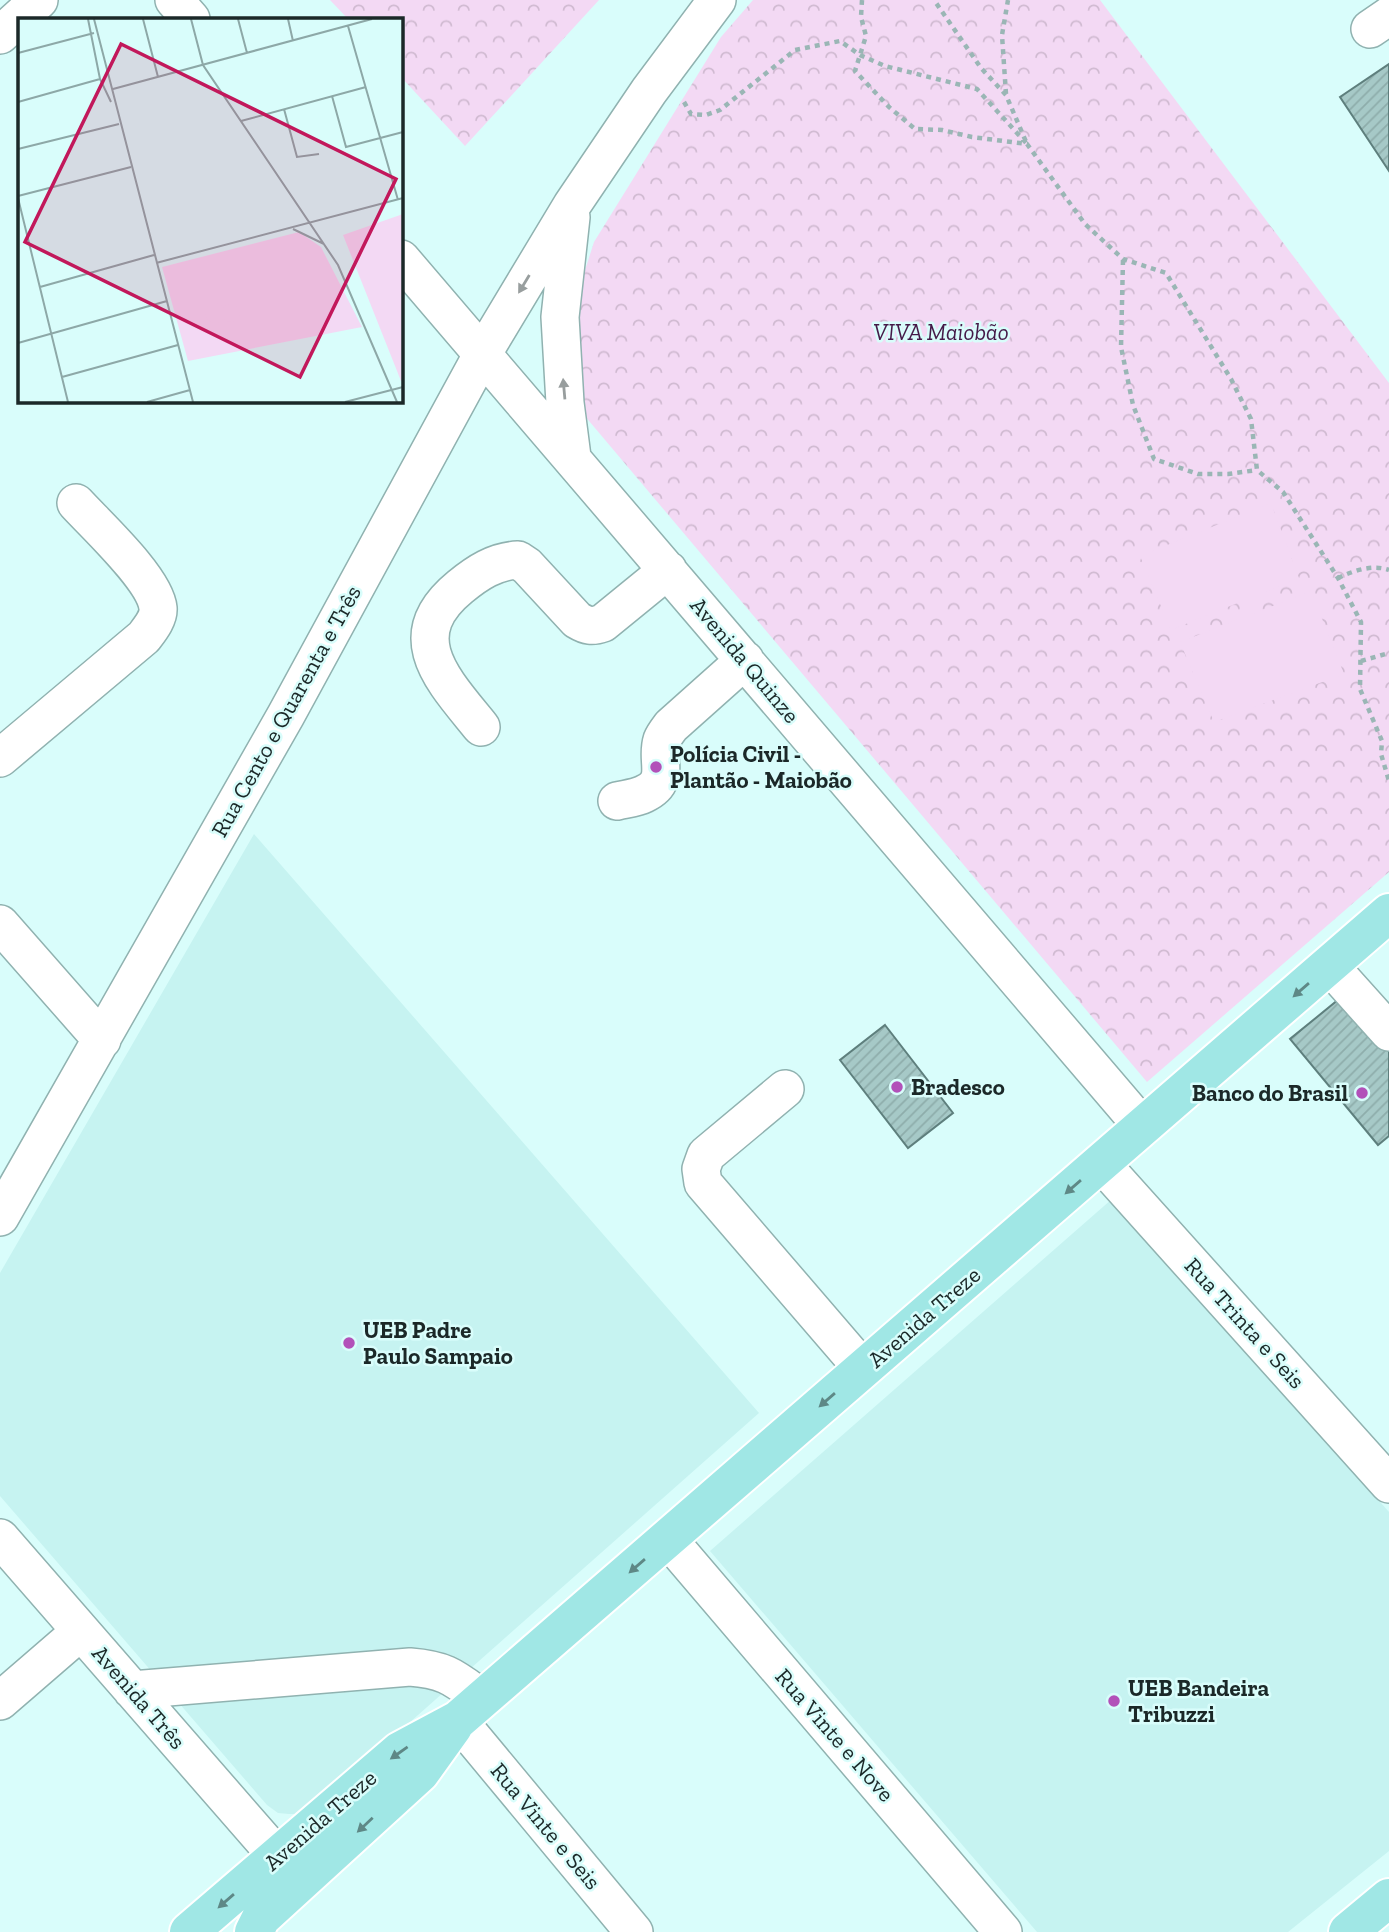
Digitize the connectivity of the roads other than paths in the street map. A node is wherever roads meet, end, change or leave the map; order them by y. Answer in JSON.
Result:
{"nodes":[{"id":1,"x":39,"y":0,"type":"edge"},
{"id":2,"x":174,"y":0,"type":"edge"},
{"id":3,"x":717,"y":0,"type":"edge"},
{"id":4,"x":19,"y":18,"type":"edge"},
{"id":5,"x":190,"y":18,"type":"edge"},
{"id":6,"x":18,"y":19,"type":"edge"},
{"id":7,"x":0,"y":35,"type":"edge"},
{"id":8,"x":572,"y":205,"type":"junction"},
{"id":9,"x":402,"y":260,"type":"edge"},
{"id":10,"x":483,"y":353,"type":"junction"},
{"id":11,"x":572,"y":457,"type":"junction"},
{"id":12,"x":76,"y":503,"type":"dead end"},
{"id":13,"x":668,"y":570,"type":"junction"},
{"id":14,"x":745,"y":660,"type":"junction"},
{"id":15,"x":481,"y":727,"type":"dead end"},
{"id":16,"x":0,"y":758,"type":"edge"},
{"id":17,"x":617,"y":801,"type":"dead end"},
{"id":18,"x":1389,"y":913,"type":"edge"},
{"id":19,"x":0,"y":924,"type":"edge"},
{"id":20,"x":1329,"y":965,"type":"junction"},
{"id":21,"x":1389,"y":1032,"type":"edge"},
{"id":22,"x":102,"y":1040,"type":"junction"},
{"id":23,"x":785,"y":1089,"type":"dead end"},
{"id":24,"x":1143,"y":1127,"type":"junction"},
{"id":25,"x":1101,"y":1163,"type":"junction"},
{"id":26,"x":0,"y":1217,"type":"edge"},
{"id":27,"x":863,"y":1369,"type":"junction"},
{"id":28,"x":1389,"y":1484,"type":"edge"},
{"id":29,"x":0,"y":1538,"type":"edge"},
{"id":30,"x":668,"y":1539,"type":"junction"},
{"id":31,"x":81,"y":1630,"type":"junction"},
{"id":32,"x":132,"y":1690,"type":"junction"},
{"id":33,"x":0,"y":1701,"type":"edge"},
{"id":34,"x":470,"y":1709,"type":"junction"},
{"id":35,"x":277,"y":1856,"type":"junction"},
{"id":36,"x":1389,"y":1898,"type":"edge"},
{"id":37,"x":189,"y":1932,"type":"edge"},
{"id":38,"x":254,"y":1932,"type":"edge"},
{"id":39,"x":634,"y":1932,"type":"edge"},
{"id":40,"x":1003,"y":1932,"type":"edge"},
{"id":41,"x":1348,"y":1932,"type":"edge"}],
"edges":[{"from":1,"to":4,"type":"street"},
{"from":2,"to":5,"type":"street"},
{"from":3,"to":8,"type":"street","name":"Rua Cento e Quarenta e Três"},
{"from":6,"to":7,"type":"street"},
{"from":8,"to":10,"type":"street","name":"Rua Cento e Quarenta e Três","one_way":true},
{"from":11,"to":8,"type":"street","name":"Rua Cento e Quarenta e Três","one_way":true},
{"from":9,"to":10,"type":"street","name":"Avenida Quinze"},
{"from":10,"to":11,"type":"street","name":"Avenida Quinze"},
{"from":10,"to":22,"type":"street","name":"Rua Cento e Quarenta e Três"},
{"from":11,"to":13,"type":"street","name":"Avenida Quinze"},
{"from":12,"to":16,"type":"street"},
{"from":13,"to":14,"type":"street","name":"Avenida Quinze"},
{"from":13,"to":15,"type":"street"},
{"from":14,"to":17,"type":"street"},
{"from":14,"to":24,"type":"street","name":"Avenida Quinze"},
{"from":18,"to":20,"type":"main road","name":"Avenida Treze"},
{"from":19,"to":22,"type":"street"},
{"from":20,"to":21,"type":"street"},
{"from":20,"to":24,"type":"main road","name":"Avenida Treze","one_way":true},
{"from":22,"to":26,"type":"street","name":"Rua Cento e Quarenta e Três"},
{"from":23,"to":27,"type":"street"},
{"from":24,"to":25,"type":"main road","name":"Avenida Treze"},
{"from":25,"to":27,"type":"main road","name":"Avenida Treze","one_way":true},
{"from":25,"to":28,"type":"street","name":"Rua Trinta e Seis"},
{"from":27,"to":30,"type":"main road","name":"Avenida Treze","one_way":true},
{"from":29,"to":31,"type":"street","name":"Avenida Três"},
{"from":30,"to":34,"type":"main road","name":"Avenida Treze","one_way":true},
{"from":30,"to":40,"type":"street","name":"Rua Vinte e Nove"},
{"from":31,"to":32,"type":"street","name":"Avenida Três"},
{"from":31,"to":33,"type":"street"},
{"from":32,"to":34,"type":"street","name":"Rua Vinte e Seis"},
{"from":32,"to":35,"type":"street","name":"Avenida Três"},
{"from":34,"to":35,"type":"main road","name":"Avenida Treze","one_way":true},
{"from":34,"to":38,"type":"main road","name":"Avenida Treze","one_way":true},
{"from":34,"to":39,"type":"street","name":"Rua Vinte e Seis"},
{"from":35,"to":37,"type":"main road","name":"Avenida Treze","one_way":true},
{"from":36,"to":41,"type":"main road"}]}
